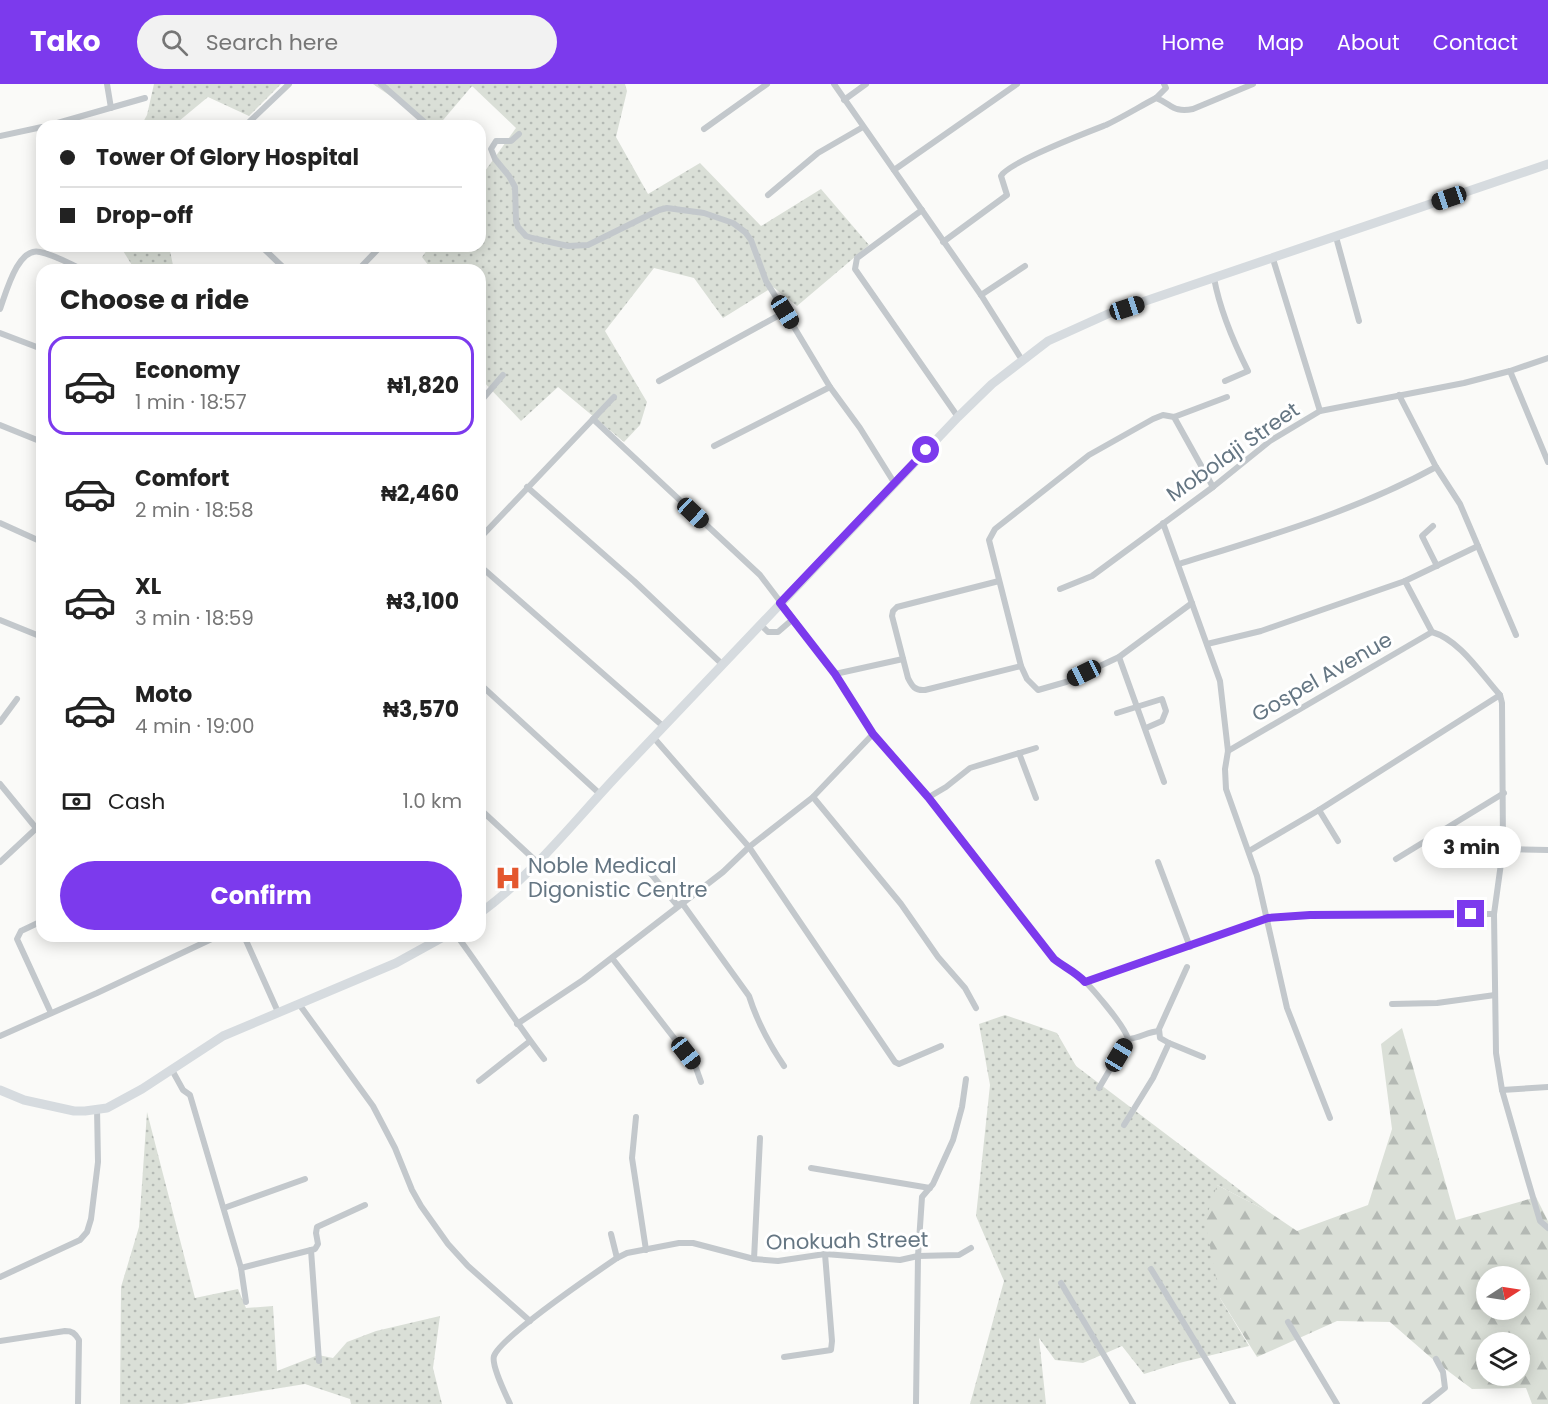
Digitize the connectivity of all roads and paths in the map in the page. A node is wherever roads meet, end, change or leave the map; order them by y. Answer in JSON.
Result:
{"nodes":[{"id":1,"x":106,"y":84,"type":"edge"},
{"id":2,"x":290,"y":84,"type":"edge"},
{"id":3,"x":381,"y":84,"type":"edge"},
{"id":4,"x":767,"y":84,"type":"edge"},
{"id":5,"x":834,"y":84,"type":"edge"},
{"id":6,"x":866,"y":84,"type":"edge"},
{"id":7,"x":1017,"y":84,"type":"edge"},
{"id":8,"x":1252,"y":84,"type":"edge"},
{"id":9,"x":1167,"y":85,"type":"edge"},
{"id":10,"x":145,"y":98,"type":"dead end"},
{"id":11,"x":1156,"y":98,"type":"junction"},
{"id":12,"x":844,"y":100,"type":"junction"},
{"id":13,"x":111,"y":108,"type":"junction"},
{"id":14,"x":68,"y":120,"type":"edge"},
{"id":15,"x":251,"y":120,"type":"edge"},
{"id":16,"x":422,"y":120,"type":"edge"},
{"id":17,"x":863,"y":127,"type":"junction"},
{"id":18,"x":36,"y":128,"type":"edge"},
{"id":19,"x":704,"y":129,"type":"dead end"},
{"id":20,"x":519,"y":134,"type":"dead end"},
{"id":21,"x":0,"y":136,"type":"edge"},
{"id":22,"x":1548,"y":164,"type":"edge"},
{"id":23,"x":894,"y":170,"type":"junction"},
{"id":24,"x":768,"y":195,"type":"dead end"},
{"id":25,"x":921,"y":210,"type":"junction"},
{"id":26,"x":1336,"y":237,"type":"junction"},
{"id":27,"x":943,"y":242,"type":"junction"},
{"id":28,"x":40,"y":252,"type":"edge"},
{"id":29,"x":40,"y":252,"type":"edge"},
{"id":30,"x":267,"y":252,"type":"edge"},
{"id":31,"x":375,"y":252,"type":"edge"},
{"id":32,"x":1273,"y":259,"type":"junction"},
{"id":33,"x":69,"y":264,"type":"edge"},
{"id":34,"x":280,"y":264,"type":"edge"},
{"id":35,"x":364,"y":264,"type":"edge"},
{"id":36,"x":1025,"y":266,"type":"dead end"},
{"id":37,"x":1214,"y":278,"type":"junction"},
{"id":38,"x":981,"y":295,"type":"junction"},
{"id":39,"x":0,"y":309,"type":"edge"},
{"id":40,"x":785,"y":312,"type":"junction"},
{"id":41,"x":1359,"y":321,"type":"dead end"},
{"id":42,"x":0,"y":333,"type":"edge"},
{"id":43,"x":36,"y":347,"type":"edge"},
{"id":44,"x":1548,"y":358,"type":"edge"},
{"id":45,"x":1022,"y":360,"type":"junction"},
{"id":46,"x":1510,"y":371,"type":"junction"},
{"id":47,"x":502,"y":375,"type":"dead end"},
{"id":48,"x":659,"y":381,"type":"dead end"},
{"id":49,"x":1226,"y":381,"type":"dead end"},
{"id":50,"x":830,"y":387,"type":"junction"},
{"id":51,"x":486,"y":395,"type":"edge"},
{"id":52,"x":1399,"y":395,"type":"junction"},
{"id":53,"x":614,"y":397,"type":"dead end"},
{"id":54,"x":1227,"y":397,"type":"dead end"},
{"id":55,"x":1320,"y":411,"type":"junction"},
{"id":56,"x":958,"y":417,"type":"junction"},
{"id":57,"x":1174,"y":417,"type":"junction"},
{"id":58,"x":593,"y":418,"type":"junction"},
{"id":59,"x":0,"y":425,"type":"edge"},
{"id":60,"x":36,"y":440,"type":"edge"},
{"id":61,"x":714,"y":446,"type":"dead end"},
{"id":62,"x":1548,"y":462,"type":"edge"},
{"id":63,"x":1436,"y":467,"type":"junction"},
{"id":64,"x":895,"y":484,"type":"junction"},
{"id":65,"x":527,"y":487,"type":"junction"},
{"id":66,"x":1213,"y":487,"type":"junction"},
{"id":67,"x":1162,"y":522,"type":"junction"},
{"id":68,"x":0,"y":523,"type":"edge"},
{"id":69,"x":1433,"y":526,"type":"dead end"},
{"id":70,"x":486,"y":531,"type":"edge"},
{"id":71,"x":36,"y":539,"type":"edge"},
{"id":72,"x":1478,"y":546,"type":"junction"},
{"id":73,"x":1179,"y":564,"type":"junction"},
{"id":74,"x":1437,"y":566,"type":"junction"},
{"id":75,"x":486,"y":571,"type":"edge"},
{"id":76,"x":999,"y":581,"type":"junction"},
{"id":77,"x":1405,"y":581,"type":"junction"},
{"id":78,"x":1060,"y":589,"type":"dead end"},
{"id":79,"x":780,"y":603,"type":"junction"},
{"id":80,"x":1192,"y":603,"type":"junction"},
{"id":81,"x":793,"y":619,"type":"junction"},
{"id":82,"x":0,"y":620,"type":"edge"},
{"id":83,"x":761,"y":624,"type":"junction"},
{"id":84,"x":1432,"y":632,"type":"junction"},
{"id":85,"x":36,"y":635,"type":"edge"},
{"id":86,"x":1516,"y":635,"type":"dead end"},
{"id":87,"x":1207,"y":644,"type":"junction"},
{"id":88,"x":1119,"y":657,"type":"junction"},
{"id":89,"x":903,"y":659,"type":"junction"},
{"id":90,"x":723,"y":665,"type":"junction"},
{"id":91,"x":1021,"y":666,"type":"junction"},
{"id":92,"x":835,"y":674,"type":"junction"},
{"id":93,"x":486,"y":690,"type":"edge"},
{"id":94,"x":1500,"y":695,"type":"junction"},
{"id":95,"x":17,"y":699,"type":"dead end"},
{"id":96,"x":1138,"y":706,"type":"junction"},
{"id":97,"x":1117,"y":713,"type":"dead end"},
{"id":98,"x":0,"y":722,"type":"edge"},
{"id":99,"x":664,"y":726,"type":"junction"},
{"id":100,"x":1146,"y":728,"type":"junction"},
{"id":101,"x":873,"y":734,"type":"junction"},
{"id":102,"x":654,"y":738,"type":"junction"},
{"id":103,"x":1036,"y":748,"type":"dead end"},
{"id":104,"x":1227,"y":751,"type":"junction"},
{"id":105,"x":1019,"y":753,"type":"junction"},
{"id":106,"x":1164,"y":782,"type":"dead end"},
{"id":107,"x":0,"y":784,"type":"edge"},
{"id":108,"x":1504,"y":793,"type":"junction"},
{"id":109,"x":600,"y":794,"type":"junction"},
{"id":110,"x":813,"y":797,"type":"junction"},
{"id":111,"x":928,"y":797,"type":"junction"},
{"id":112,"x":1036,"y":798,"type":"dead end"},
{"id":113,"x":1319,"y":810,"type":"junction"},
{"id":114,"x":486,"y":815,"type":"edge"},
{"id":115,"x":36,"y":823,"type":"edge"},
{"id":116,"x":36,"y":829,"type":"edge"},
{"id":117,"x":1338,"y":841,"type":"dead end"},
{"id":118,"x":749,"y":847,"type":"junction"},
{"id":119,"x":1503,"y":849,"type":"junction"},
{"id":120,"x":1548,"y":850,"type":"edge"},
{"id":121,"x":1249,"y":851,"type":"junction"},
{"id":122,"x":1396,"y":859,"type":"dead end"},
{"id":123,"x":0,"y":862,"type":"edge"},
{"id":124,"x":537,"y":862,"type":"junction"},
{"id":125,"x":1158,"y":862,"type":"dead end"},
{"id":126,"x":642,"y":863,"type":"dead end"},
{"id":127,"x":682,"y":903,"type":"junction"},
{"id":128,"x":486,"y":908,"type":"edge"},
{"id":129,"x":1494,"y":914,"type":"junction"},
{"id":130,"x":1268,"y":918,"type":"junction"},
{"id":131,"x":36,"y":924,"type":"edge"},
{"id":132,"x":205,"y":942,"type":"edge"},
{"id":133,"x":247,"y":942,"type":"edge"},
{"id":134,"x":434,"y":942,"type":"edge"},
{"id":135,"x":461,"y":942,"type":"edge"},
{"id":136,"x":1190,"y":947,"type":"junction"},
{"id":137,"x":612,"y":958,"type":"junction"},
{"id":138,"x":1187,"y":967,"type":"dead end"},
{"id":139,"x":1085,"y":982,"type":"junction"},
{"id":140,"x":1495,"y":995,"type":"junction"},
{"id":141,"x":298,"y":1004,"type":"junction"},
{"id":142,"x":1392,"y":1004,"type":"dead end"},
{"id":143,"x":976,"y":1008,"type":"dead end"},
{"id":144,"x":278,"y":1012,"type":"junction"},
{"id":145,"x":51,"y":1013,"type":"junction"},
{"id":146,"x":517,"y":1024,"type":"junction"},
{"id":147,"x":1159,"y":1031,"type":"junction"},
{"id":148,"x":0,"y":1036,"type":"edge"},
{"id":149,"x":1128,"y":1039,"type":"junction"},
{"id":150,"x":530,"y":1041,"type":"junction"},
{"id":151,"x":1169,"y":1043,"type":"junction"},
{"id":152,"x":941,"y":1046,"type":"dead end"},
{"id":153,"x":1203,"y":1057,"type":"dead end"},
{"id":154,"x":544,"y":1059,"type":"dead end"},
{"id":155,"x":784,"y":1066,"type":"dead end"},
{"id":156,"x":172,"y":1070,"type":"junction"},
{"id":157,"x":966,"y":1078,"type":"dead end"},
{"id":158,"x":479,"y":1081,"type":"dead end"},
{"id":159,"x":701,"y":1082,"type":"dead end"},
{"id":160,"x":1548,"y":1087,"type":"edge"},
{"id":161,"x":1099,"y":1088,"type":"dead end"},
{"id":162,"x":0,"y":1090,"type":"edge"},
{"id":163,"x":1502,"y":1090,"type":"junction"},
{"id":164,"x":97,"y":1108,"type":"junction"},
{"id":165,"x":636,"y":1117,"type":"dead end"},
{"id":166,"x":1330,"y":1118,"type":"dead end"},
{"id":167,"x":1124,"y":1125,"type":"dead end"},
{"id":168,"x":760,"y":1138,"type":"dead end"},
{"id":169,"x":811,"y":1168,"type":"dead end"},
{"id":170,"x":305,"y":1179,"type":"dead end"},
{"id":171,"x":930,"y":1188,"type":"junction"},
{"id":172,"x":365,"y":1205,"type":"dead end"},
{"id":173,"x":224,"y":1208,"type":"junction"},
{"id":174,"x":1548,"y":1228,"type":"edge"},
{"id":175,"x":611,"y":1234,"type":"dead end"},
{"id":176,"x":970,"y":1248,"type":"dead end"},
{"id":177,"x":311,"y":1250,"type":"junction"},
{"id":178,"x":646,"y":1250,"type":"junction"},
{"id":179,"x":825,"y":1254,"type":"junction"},
{"id":180,"x":918,"y":1257,"type":"junction"},
{"id":181,"x":616,"y":1258,"type":"junction"},
{"id":182,"x":754,"y":1259,"type":"junction"},
{"id":183,"x":241,"y":1268,"type":"junction"},
{"id":184,"x":1151,"y":1269,"type":"dead end"},
{"id":185,"x":0,"y":1277,"type":"edge"},
{"id":186,"x":1061,"y":1283,"type":"dead end"},
{"id":187,"x":246,"y":1302,"type":"dead end"},
{"id":188,"x":530,"y":1321,"type":"junction"},
{"id":189,"x":1288,"y":1322,"type":"dead end"},
{"id":190,"x":0,"y":1341,"type":"edge"},
{"id":191,"x":784,"y":1357,"type":"dead end"},
{"id":192,"x":1436,"y":1359,"type":"dead end"},
{"id":193,"x":319,"y":1361,"type":"dead end"},
{"id":194,"x":916,"y":1403,"type":"edge"},
{"id":195,"x":78,"y":1404,"type":"edge"},
{"id":196,"x":510,"y":1404,"type":"edge"},
{"id":197,"x":1133,"y":1404,"type":"edge"},
{"id":198,"x":1233,"y":1404,"type":"edge"},
{"id":199,"x":1337,"y":1404,"type":"edge"},
{"id":200,"x":1425,"y":1404,"type":"edge"}],
"edges":[{"from":1,"to":13,"type":"street"},
{"from":2,"to":15,"type":"street"},
{"from":3,"to":16,"type":"street"},
{"from":4,"to":19,"type":"street"},
{"from":5,"to":12,"type":"street"},
{"from":6,"to":12,"type":"street"},
{"from":7,"to":23,"type":"street"},
{"from":8,"to":11,"type":"street"},
{"from":9,"to":11,"type":"street"},
{"from":10,"to":13,"type":"street"},
{"from":11,"to":27,"type":"street"},
{"from":12,"to":17,"type":"street"},
{"from":13,"to":14,"type":"street"},
{"from":17,"to":23,"type":"street"},
{"from":17,"to":24,"type":"street"},
{"from":18,"to":21,"type":"street"},
{"from":20,"to":40,"type":"street"},
{"from":22,"to":26,"type":"street"},
{"from":23,"to":25,"type":"street"},
{"from":25,"to":27,"type":"street"},
{"from":25,"to":56,"type":"street"},
{"from":26,"to":32,"type":"street"},
{"from":26,"to":41,"type":"street"},
{"from":27,"to":38,"type":"street"},
{"from":28,"to":33,"type":"street"},
{"from":29,"to":39,"type":"street"},
{"from":30,"to":34,"type":"street"},
{"from":31,"to":35,"type":"street"},
{"from":32,"to":37,"type":"street"},
{"from":32,"to":55,"type":"street"},
{"from":36,"to":38,"type":"street"},
{"from":37,"to":45,"type":"street"},
{"from":37,"to":49,"type":"street"},
{"from":38,"to":45,"type":"street"},
{"from":40,"to":48,"type":"street"},
{"from":40,"to":50,"type":"street"},
{"from":42,"to":43,"type":"street"},
{"from":44,"to":46,"type":"street","name":"Mobolaji Street"},
{"from":45,"to":56,"type":"street"},
{"from":46,"to":52,"type":"street","name":"Mobolaji Street"},
{"from":46,"to":62,"type":"street"},
{"from":47,"to":51,"type":"street"},
{"from":50,"to":61,"type":"street"},
{"from":50,"to":64,"type":"street"},
{"from":52,"to":55,"type":"street","name":"Mobolaji Street"},
{"from":52,"to":63,"type":"street"},
{"from":53,"to":58,"type":"street"},
{"from":54,"to":57,"type":"street"},
{"from":55,"to":66,"type":"street","name":"Mobolaji Street"},
{"from":56,"to":64,"type":"street"},
{"from":57,"to":66,"type":"street"},
{"from":57,"to":76,"type":"street"},
{"from":58,"to":65,"type":"street"},
{"from":58,"to":79,"type":"street"},
{"from":59,"to":60,"type":"street"},
{"from":63,"to":72,"type":"street"},
{"from":63,"to":73,"type":"street"},
{"from":64,"to":79,"type":"street"},
{"from":65,"to":70,"type":"street"},
{"from":65,"to":90,"type":"street"},
{"from":66,"to":67,"type":"street","name":"Mobolaji Street"},
{"from":67,"to":73,"type":"street"},
{"from":67,"to":78,"type":"street","name":"Mobolaji Street"},
{"from":68,"to":71,"type":"street"},
{"from":69,"to":74,"type":"street"},
{"from":72,"to":74,"type":"street"},
{"from":72,"to":86,"type":"street"},
{"from":73,"to":80,"type":"street"},
{"from":74,"to":77,"type":"street"},
{"from":75,"to":99,"type":"street"},
{"from":76,"to":89,"type":"street"},
{"from":76,"to":91,"type":"street"},
{"from":77,"to":84,"type":"street"},
{"from":77,"to":87,"type":"street"},
{"from":79,"to":81,"type":"street"},
{"from":79,"to":83,"type":"street"},
{"from":80,"to":87,"type":"street"},
{"from":80,"to":88,"type":"street"},
{"from":81,"to":83,"type":"street"},
{"from":81,"to":92,"type":"street"},
{"from":82,"to":85,"type":"street"},
{"from":83,"to":90,"type":"street"},
{"from":84,"to":94,"type":"street"},
{"from":84,"to":104,"type":"street","name":"Gospel Avenue"},
{"from":87,"to":104,"type":"street"},
{"from":88,"to":91,"type":"street"},
{"from":88,"to":96,"type":"street"},
{"from":89,"to":91,"type":"street"},
{"from":89,"to":92,"type":"street"},
{"from":90,"to":99,"type":"street"},
{"from":92,"to":101,"type":"street"},
{"from":93,"to":109,"type":"street"},
{"from":94,"to":108,"type":"street"},
{"from":94,"to":113,"type":"street"},
{"from":95,"to":98,"type":"street"},
{"from":96,"to":97,"type":"street"},
{"from":96,"to":100,"type":"street"},
{"from":96,"to":100,"type":"street"},
{"from":99,"to":102,"type":"street"},
{"from":100,"to":106,"type":"street"},
{"from":101,"to":110,"type":"street"},
{"from":101,"to":111,"type":"street"},
{"from":102,"to":109,"type":"street"},
{"from":102,"to":118,"type":"street"},
{"from":103,"to":105,"type":"street"},
{"from":104,"to":121,"type":"street"},
{"from":105,"to":111,"type":"street"},
{"from":105,"to":112,"type":"street"},
{"from":107,"to":115,"type":"street"},
{"from":108,"to":119,"type":"street"},
{"from":108,"to":122,"type":"street"},
{"from":109,"to":124,"type":"street"},
{"from":110,"to":118,"type":"street"},
{"from":110,"to":143,"type":"street"},
{"from":111,"to":139,"type":"street"},
{"from":113,"to":117,"type":"street"},
{"from":113,"to":121,"type":"street"},
{"from":114,"to":124,"type":"street"},
{"from":116,"to":123,"type":"street"},
{"from":118,"to":127,"type":"street"},
{"from":118,"to":152,"type":"street"},
{"from":119,"to":120,"type":"street"},
{"from":119,"to":129,"type":"street"},
{"from":121,"to":130,"type":"street"},
{"from":124,"to":128,"type":"street"},
{"from":125,"to":136,"type":"street"},
{"from":126,"to":127,"type":"street"},
{"from":127,"to":137,"type":"street"},
{"from":127,"to":155,"type":"street"},
{"from":129,"to":130,"type":"street"},
{"from":129,"to":140,"type":"street"},
{"from":130,"to":136,"type":"street"},
{"from":130,"to":166,"type":"street"},
{"from":131,"to":145,"type":"street"},
{"from":132,"to":145,"type":"street"},
{"from":133,"to":144,"type":"street"},
{"from":134,"to":141,"type":"street"},
{"from":135,"to":146,"type":"street"},
{"from":136,"to":139,"type":"street"},
{"from":137,"to":146,"type":"street"},
{"from":137,"to":159,"type":"street"},
{"from":138,"to":147,"type":"street"},
{"from":139,"to":149,"type":"street"},
{"from":140,"to":142,"type":"street"},
{"from":140,"to":163,"type":"street"},
{"from":141,"to":144,"type":"street"},
{"from":141,"to":188,"type":"street"},
{"from":144,"to":156,"type":"street"},
{"from":145,"to":148,"type":"street"},
{"from":146,"to":150,"type":"street"},
{"from":147,"to":149,"type":"street"},
{"from":147,"to":151,"type":"street"},
{"from":149,"to":161,"type":"street"},
{"from":150,"to":154,"type":"street"},
{"from":150,"to":158,"type":"street"},
{"from":151,"to":153,"type":"street"},
{"from":151,"to":167,"type":"street"},
{"from":156,"to":164,"type":"street"},
{"from":156,"to":173,"type":"street"},
{"from":157,"to":171,"type":"street"},
{"from":160,"to":163,"type":"street"},
{"from":162,"to":164,"type":"street"},
{"from":163,"to":174,"type":"street"},
{"from":164,"to":185,"type":"street"},
{"from":165,"to":178,"type":"street"},
{"from":168,"to":182,"type":"street"},
{"from":169,"to":171,"type":"street"},
{"from":170,"to":173,"type":"street"},
{"from":171,"to":180,"type":"street"},
{"from":172,"to":177,"type":"street"},
{"from":173,"to":183,"type":"street"},
{"from":175,"to":181,"type":"street"},
{"from":176,"to":180,"type":"street","name":"Onokuah Street"},
{"from":177,"to":183,"type":"street"},
{"from":177,"to":193,"type":"street"},
{"from":178,"to":181,"type":"street","name":"Onokuah Street"},
{"from":178,"to":182,"type":"street","name":"Onokuah Street"},
{"from":179,"to":180,"type":"street","name":"Onokuah Street"},
{"from":179,"to":182,"type":"street","name":"Onokuah Street"},
{"from":179,"to":191,"type":"street"},
{"from":180,"to":194,"type":"street"},
{"from":181,"to":188,"type":"street","name":"Onokuah Street"},
{"from":183,"to":187,"type":"street"},
{"from":184,"to":198,"type":"street"},
{"from":186,"to":197,"type":"street"},
{"from":188,"to":196,"type":"street","name":"Onokuah Street"},
{"from":189,"to":199,"type":"street"},
{"from":190,"to":195,"type":"street"},
{"from":192,"to":200,"type":"street"}]}
